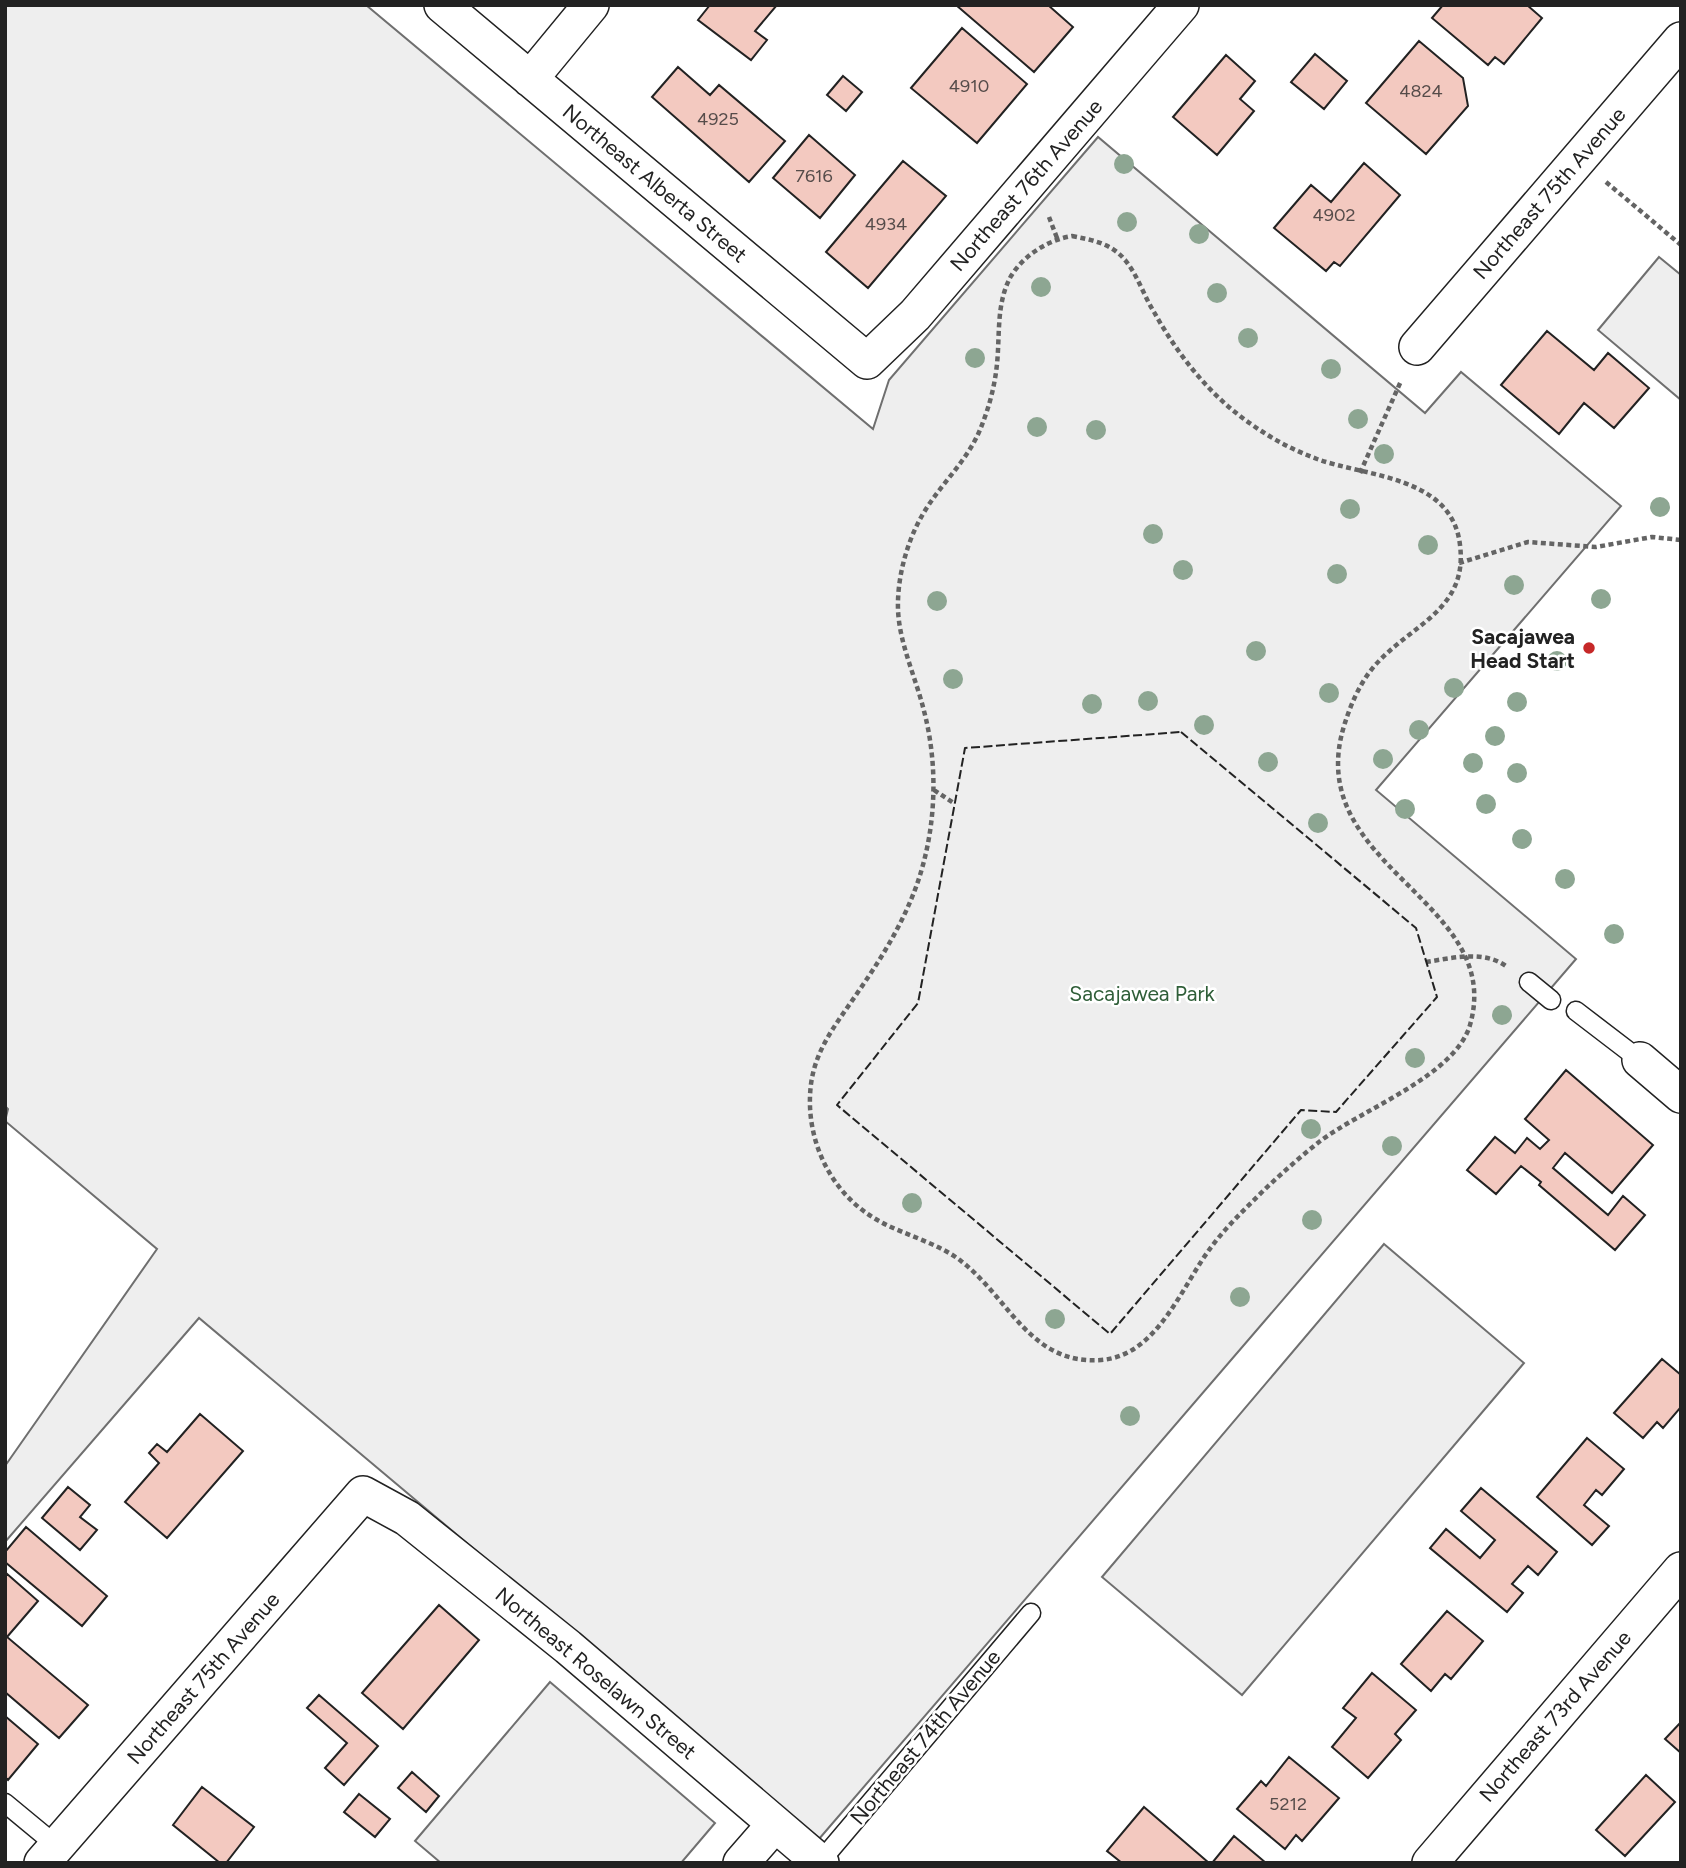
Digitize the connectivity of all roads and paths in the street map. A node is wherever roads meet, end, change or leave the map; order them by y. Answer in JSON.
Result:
{"nodes":[{"id":1,"x":442,"y":5,"type":"edge"},
{"id":2,"x":591,"y":5,"type":"edge"},
{"id":3,"x":1181,"y":5,"type":"edge"},
{"id":4,"x":1681,"y":40,"type":"edge"},
{"id":5,"x":530,"y":79,"type":"junction"},
{"id":6,"x":1616,"y":190,"type":"dead end"},
{"id":7,"x":1681,"y":245,"type":"edge"},
{"id":8,"x":1417,"y":347,"type":"joint"},
{"id":9,"x":867,"y":361,"type":"joint"},
{"id":10,"x":1360,"y":473,"type":"junction"},
{"id":11,"x":1681,"y":540,"type":"edge"},
{"id":12,"x":1459,"y":563,"type":"junction"},
{"id":13,"x":934,"y":789,"type":"junction"},
{"id":14,"x":955,"y":804,"type":"dead end"},
{"id":15,"x":1463,"y":956,"type":"junction"},
{"id":16,"x":1426,"y":962,"type":"dead end"},
{"id":17,"x":1528,"y":982,"type":"joint"},
{"id":18,"x":1551,"y":1000,"type":"dead end"},
{"id":19,"x":1576,"y":1011,"type":"dead end"},
{"id":20,"x":1640,"y":1060,"type":"joint"},
{"id":21,"x":1681,"y":1095,"type":"edge"},
{"id":22,"x":363,"y":1494,"type":"joint"},
{"id":23,"x":1681,"y":1570,"type":"edge"},
{"id":24,"x":1031,"y":1613,"type":"dead end"},
{"id":25,"x":5,"y":1803,"type":"edge"},
{"id":26,"x":775,"y":1824,"type":"junction"},
{"id":27,"x":50,"y":1854,"type":"edge"},
{"id":28,"x":820,"y":1862,"type":"edge"},
{"id":29,"x":741,"y":1863,"type":"edge"},
{"id":30,"x":1430,"y":1863,"type":"edge"}],
"edges":[{"from":1,"to":5,"type":"street","name":"Northeast Alberta Street"},
{"from":2,"to":5,"type":"street"},
{"from":3,"to":9,"type":"street","name":"Northeast 76th Avenue"},
{"from":4,"to":8,"type":"street","name":"Northeast 75th Avenue"},
{"from":5,"to":9,"type":"street","name":"Northeast Alberta Street"},
{"from":6,"to":7,"type":"path"},
{"from":8,"to":10,"type":"path"},
{"from":10,"to":12,"type":"path"},
{"from":10,"to":13,"type":"path"},
{"from":11,"to":12,"type":"path"},
{"from":12,"to":15,"type":"path"},
{"from":13,"to":14,"type":"path"},
{"from":13,"to":15,"type":"path"},
{"from":15,"to":16,"type":"path"},
{"from":15,"to":17,"type":"path"},
{"from":17,"to":18,"type":"lane"},
{"from":19,"to":20,"type":"lane"},
{"from":20,"to":21,"type":"street"},
{"from":22,"to":26,"type":"street","name":"Northeast Roselawn Street"},
{"from":22,"to":27,"type":"street","name":"Northeast 75th Avenue"},
{"from":23,"to":30,"type":"street","name":"Northeast 73rd Avenue"},
{"from":24,"to":28,"type":"lane","name":"Northeast 74th Avenue"},
{"from":25,"to":27,"type":"lane"},
{"from":26,"to":28,"type":"street","name":"Northeast Roselawn Street"},
{"from":26,"to":29,"type":"street"}]}
